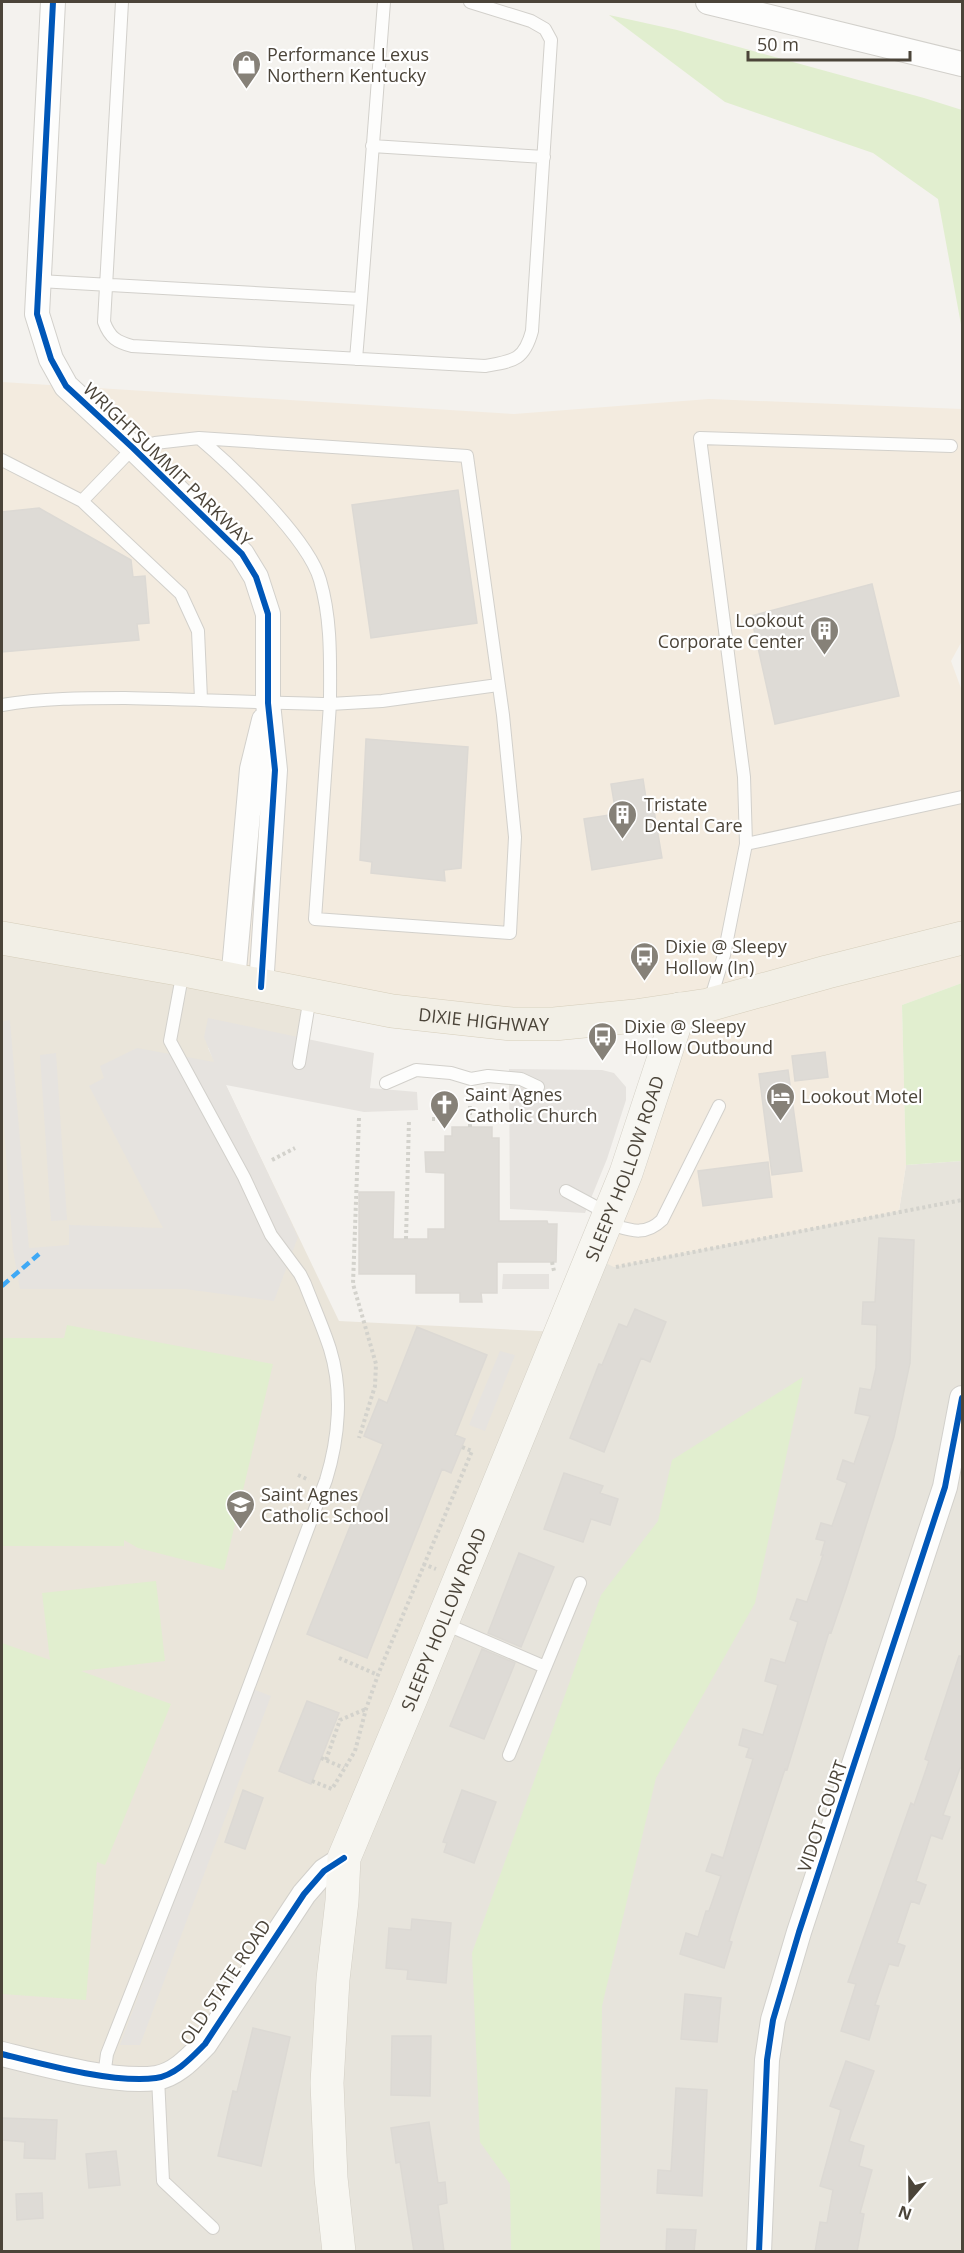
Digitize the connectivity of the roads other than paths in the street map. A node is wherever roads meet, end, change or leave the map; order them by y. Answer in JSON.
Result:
{"nodes":[{"id":1,"x":53,"y":2,"type":"edge"},
{"id":2,"x":122,"y":2,"type":"edge"},
{"id":3,"x":384,"y":2,"type":"edge"},
{"id":4,"x":470,"y":2,"type":"edge"},
{"id":5,"x":708,"y":2,"type":"edge"},
{"id":6,"x":962,"y":64,"type":"edge"},
{"id":7,"x":372,"y":146,"type":"junction"},
{"id":8,"x":544,"y":157,"type":"junction"},
{"id":9,"x":39,"y":280,"type":"junction"},
{"id":10,"x":106,"y":285,"type":"junction"},
{"id":11,"x":361,"y":299,"type":"junction"},
{"id":12,"x":356,"y":359,"type":"junction"},
{"id":13,"x":199,"y":438,"type":"junction"},
{"id":14,"x":951,"y":446,"type":"dead end"},
{"id":15,"x":133,"y":448,"type":"junction"},
{"id":16,"x":2,"y":460,"type":"edge"},
{"id":17,"x":82,"y":501,"type":"junction"},
{"id":18,"x":498,"y":685,"type":"junction"},
{"id":19,"x":201,"y":699,"type":"junction"},
{"id":20,"x":268,"y":703,"type":"junction"},
{"id":21,"x":330,"y":704,"type":"junction"},
{"id":22,"x":2,"y":705,"type":"edge"},
{"id":23,"x":963,"y":797,"type":"edge"},
{"id":24,"x":746,"y":844,"type":"junction"},
{"id":25,"x":2,"y":938,"type":"edge"},
{"id":26,"x":963,"y":938,"type":"edge"},
{"id":27,"x":184,"y":970,"type":"junction"},
{"id":28,"x":247,"y":984,"type":"junction"},
{"id":29,"x":310,"y":996,"type":"junction"},
{"id":30,"x":694,"y":1007,"type":"junction"},
{"id":31,"x":299,"y":1063,"type":"dead end"},
{"id":32,"x":386,"y":1083,"type":"dead end"},
{"id":33,"x":538,"y":1087,"type":"dead end"},
{"id":34,"x":719,"y":1106,"type":"dead end"},
{"id":35,"x":566,"y":1191,"type":"dead end"},
{"id":36,"x":607,"y":1219,"type":"junction"},
{"id":37,"x":963,"y":1398,"type":"edge"},
{"id":38,"x":580,"y":1583,"type":"dead end"},
{"id":39,"x":442,"y":1622,"type":"junction"},
{"id":40,"x":545,"y":1667,"type":"junction"},
{"id":41,"x":509,"y":1755,"type":"dead end"},
{"id":42,"x":344,"y":1858,"type":"junction"},
{"id":43,"x":2,"y":2054,"type":"edge"},
{"id":44,"x":104,"y":2076,"type":"junction"},
{"id":45,"x":158,"y":2078,"type":"junction"},
{"id":46,"x":213,"y":2228,"type":"dead end"},
{"id":47,"x":339,"y":2252,"type":"edge"},
{"id":48,"x":759,"y":2252,"type":"edge"}],
"edges":[{"from":1,"to":9,"type":"street","name":"WRIGHTSUMMIT PARKWAY"},
{"from":2,"to":10,"type":"lane"},
{"from":3,"to":7,"type":"lane"},
{"from":4,"to":8,"type":"lane"},
{"from":5,"to":6,"type":"street"},
{"from":7,"to":8,"type":"lane"},
{"from":7,"to":11,"type":"lane"},
{"from":8,"to":12,"type":"lane"},
{"from":9,"to":10,"type":"lane"},
{"from":9,"to":15,"type":"street","name":"WRIGHTSUMMIT PARKWAY"},
{"from":10,"to":11,"type":"lane"},
{"from":10,"to":12,"type":"lane"},
{"from":11,"to":12,"type":"lane"},
{"from":13,"to":15,"type":"lane"},
{"from":13,"to":18,"type":"lane"},
{"from":13,"to":21,"type":"lane"},
{"from":14,"to":24,"type":"lane"},
{"from":15,"to":17,"type":"lane"},
{"from":15,"to":20,"type":"street","name":"WRIGHTSUMMIT PARKWAY"},
{"from":16,"to":17,"type":"lane"},
{"from":17,"to":19,"type":"lane"},
{"from":18,"to":21,"type":"lane"},
{"from":18,"to":21,"type":"lane"},
{"from":19,"to":20,"type":"lane"},
{"from":19,"to":22,"type":"lane"},
{"from":20,"to":21,"type":"lane"},
{"from":20,"to":28,"type":"street","name":"WRIGHTSUMMIT PARKWAY"},
{"from":23,"to":24,"type":"lane"},
{"from":24,"to":30,"type":"lane"},
{"from":25,"to":27,"type":"main road","name":"DIXIE HIGHWAY"},
{"from":26,"to":30,"type":"main road","name":"DIXIE HIGHWAY"},
{"from":27,"to":28,"type":"main road","name":"DIXIE HIGHWAY"},
{"from":27,"to":44,"type":"lane"},
{"from":28,"to":29,"type":"main road","name":"DIXIE HIGHWAY"},
{"from":29,"to":30,"type":"main road","name":"DIXIE HIGHWAY"},
{"from":29,"to":31,"type":"lane"},
{"from":30,"to":36,"type":"main road","name":"SLEEPY HOLLOW ROAD"},
{"from":32,"to":33,"type":"lane"},
{"from":34,"to":36,"type":"lane"},
{"from":35,"to":36,"type":"lane"},
{"from":36,"to":39,"type":"main road","name":"SLEEPY HOLLOW ROAD"},
{"from":37,"to":48,"type":"street","name":"VIDOT COURT"},
{"from":38,"to":40,"type":"lane"},
{"from":39,"to":40,"type":"lane"},
{"from":39,"to":42,"type":"main road","name":"SLEEPY HOLLOW ROAD"},
{"from":40,"to":41,"type":"lane"},
{"from":42,"to":45,"type":"street","name":"OLD STATE ROAD"},
{"from":42,"to":47,"type":"main road","name":"SLEEPY HOLLOW ROAD"},
{"from":43,"to":44,"type":"street","name":"OLD STATE ROAD"},
{"from":44,"to":45,"type":"street","name":"OLD STATE ROAD"},
{"from":45,"to":46,"type":"lane"}]}
